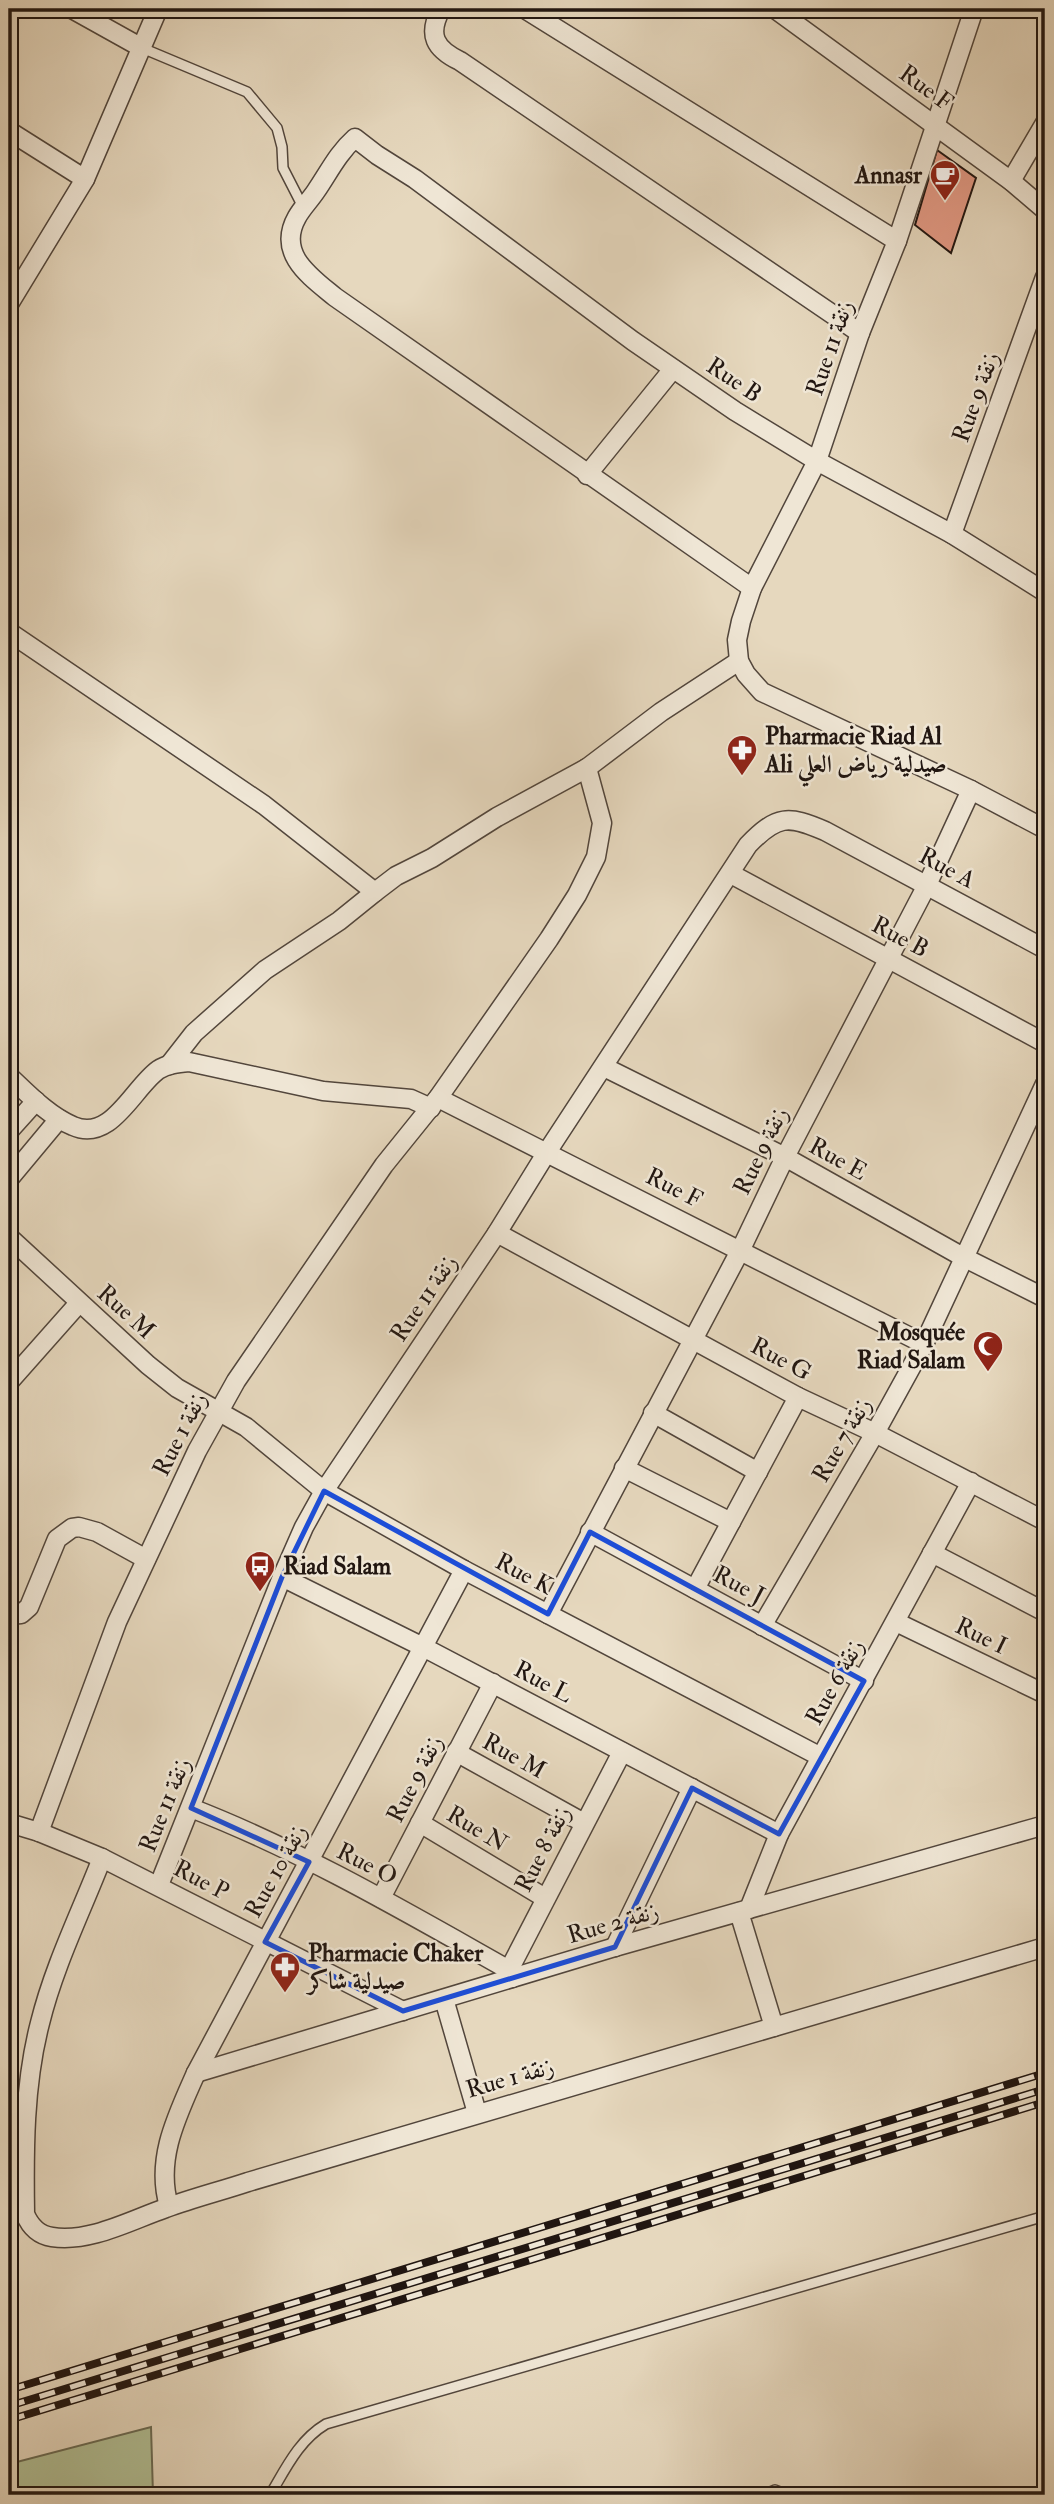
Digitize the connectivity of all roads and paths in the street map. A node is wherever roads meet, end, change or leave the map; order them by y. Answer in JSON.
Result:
{"nodes":[{"id":1,"x":72,"y":9,"type":"edge"},
{"id":2,"x":158,"y":9,"type":"edge"},
{"id":3,"x":440,"y":9,"type":"edge"},
{"id":4,"x":525,"y":9,"type":"edge"},
{"id":5,"x":775,"y":9,"type":"edge"},
{"id":6,"x":974,"y":9,"type":"edge"},
{"id":7,"x":801,"y":17,"type":"edge"},
{"id":8,"x":142,"y":48,"type":"junction"},
{"id":9,"x":1045,"y":123,"type":"edge"},
{"id":10,"x":936,"y":126,"type":"junction"},
{"id":11,"x":9,"y":131,"type":"edge"},
{"id":12,"x":85,"y":179,"type":"junction"},
{"id":13,"x":1011,"y":181,"type":"junction"},
{"id":14,"x":303,"y":209,"type":"junction"},
{"id":15,"x":1045,"y":210,"type":"edge"},
{"id":16,"x":897,"y":241,"type":"junction"},
{"id":17,"x":1045,"y":277,"type":"edge"},
{"id":18,"x":9,"y":304,"type":"edge"},
{"id":19,"x":860,"y":333,"type":"junction"},
{"id":20,"x":673,"y":369,"type":"junction"},
{"id":21,"x":817,"y":461,"type":"junction"},
{"id":22,"x":587,"y":475,"type":"junction"},
{"id":23,"x":952,"y":534,"type":"junction"},
{"id":24,"x":752,"y":588,"type":"junction"},
{"id":25,"x":1045,"y":592,"type":"edge"},
{"id":26,"x":9,"y":632,"type":"edge"},
{"id":27,"x":739,"y":661,"type":"junction"},
{"id":28,"x":587,"y":768,"type":"junction"},
{"id":29,"x":971,"y":790,"type":"junction"},
{"id":30,"x":1045,"y":829,"type":"edge"},
{"id":31,"x":825,"y":831,"type":"joint"},
{"id":32,"x":731,"y":874,"type":"junction"},
{"id":33,"x":927,"y":885,"type":"junction"},
{"id":34,"x":375,"y":892,"type":"junction"},
{"id":35,"x":1045,"y":949,"type":"edge"},
{"id":36,"x":888,"y":958,"type":"junction"},
{"id":37,"x":1045,"y":1043,"type":"edge"},
{"id":38,"x":169,"y":1065,"type":"junction"},
{"id":39,"x":604,"y":1067,"type":"junction"},
{"id":40,"x":9,"y":1076,"type":"edge"},
{"id":41,"x":1045,"y":1084,"type":"edge"},
{"id":42,"x":36,"y":1101,"type":"junction"},
{"id":43,"x":434,"y":1103,"type":"junction"},
{"id":44,"x":59,"y":1119,"type":"junction"},
{"id":45,"x":9,"y":1131,"type":"edge"},
{"id":46,"x":547,"y":1153,"type":"junction"},
{"id":47,"x":785,"y":1157,"type":"junction"},
{"id":48,"x":9,"y":1179,"type":"edge"},
{"id":49,"x":497,"y":1233,"type":"junction"},
{"id":50,"x":9,"y":1237,"type":"edge"},
{"id":51,"x":741,"y":1249,"type":"junction"},
{"id":52,"x":963,"y":1257,"type":"junction"},
{"id":53,"x":1045,"y":1298,"type":"edge"},
{"id":54,"x":79,"y":1303,"type":"junction"},
{"id":55,"x":692,"y":1339,"type":"junction"},
{"id":56,"x":924,"y":1344,"type":"junction"},
{"id":57,"x":9,"y":1382,"type":"edge"},
{"id":58,"x":798,"y":1397,"type":"junction"},
{"id":59,"x":219,"y":1412,"type":"junction"},
{"id":60,"x":653,"y":1413,"type":"junction"},
{"id":61,"x":875,"y":1433,"type":"junction"},
{"id":62,"x":624,"y":1468,"type":"junction"},
{"id":63,"x":758,"y":1472,"type":"junction"},
{"id":64,"x":971,"y":1482,"type":"junction"},
{"id":65,"x":324,"y":1491,"type":"junction"},
{"id":66,"x":1045,"y":1521,"type":"edge"},
{"id":67,"x":731,"y":1522,"type":"junction"},
{"id":68,"x":590,"y":1532,"type":"junction"},
{"id":69,"x":932,"y":1553,"type":"junction"},
{"id":70,"x":146,"y":1559,"type":"junction"},
{"id":71,"x":464,"y":1570,"type":"junction"},
{"id":72,"x":282,"y":1577,"type":"junction"},
{"id":73,"x":695,"y":1589,"type":"junction"},
{"id":74,"x":1045,"y":1612,"type":"edge"},
{"id":75,"x":548,"y":1614,"type":"junction"},
{"id":76,"x":9,"y":1615,"type":"edge"},
{"id":77,"x":895,"y":1622,"type":"junction"},
{"id":78,"x":762,"y":1626,"type":"junction"},
{"id":79,"x":423,"y":1647,"type":"junction"},
{"id":80,"x":864,"y":1681,"type":"junction"},
{"id":81,"x":493,"y":1683,"type":"junction"},
{"id":82,"x":1045,"y":1694,"type":"edge"},
{"id":83,"x":456,"y":1752,"type":"junction"},
{"id":84,"x":622,"y":1752,"type":"junction"},
{"id":85,"x":821,"y":1757,"type":"junction"},
{"id":86,"x":691,"y":1788,"type":"junction"},
{"id":87,"x":191,"y":1808,"type":"junction"},
{"id":88,"x":9,"y":1823,"type":"edge"},
{"id":89,"x":584,"y":1823,"type":"junction"},
{"id":90,"x":420,"y":1824,"type":"junction"},
{"id":91,"x":1045,"y":1825,"type":"edge"},
{"id":92,"x":39,"y":1832,"type":"junction"},
{"id":93,"x":779,"y":1834,"type":"junction"},
{"id":94,"x":102,"y":1858,"type":"junction"},
{"id":95,"x":309,"y":1862,"type":"junction"},
{"id":96,"x":159,"y":1885,"type":"junction"},
{"id":97,"x":381,"y":1898,"type":"junction"},
{"id":98,"x":545,"y":1898,"type":"junction"},
{"id":99,"x":744,"y":1911,"type":"junction"},
{"id":100,"x":265,"y":1942,"type":"junction"},
{"id":101,"x":615,"y":1947,"type":"junction"},
{"id":102,"x":1045,"y":1947,"type":"edge"},
{"id":103,"x":511,"y":1974,"type":"junction"},
{"id":104,"x":444,"y":1999,"type":"junction"},
{"id":105,"x":403,"y":2011,"type":"junction"},
{"id":106,"x":774,"y":2027,"type":"junction"},
{"id":107,"x":196,"y":2073,"type":"junction"},
{"id":108,"x":477,"y":2113,"type":"junction"},
{"id":109,"x":24,"y":2186,"type":"joint"},
{"id":110,"x":169,"y":2206,"type":"junction"},
{"id":111,"x":1045,"y":2216,"type":"edge"},
{"id":112,"x":270,"y":2495,"type":"edge"},
{"id":113,"x":763,"y":2495,"type":"edge"},
{"id":114,"x":788,"y":2495,"type":"edge"}],
"edges":[{"from":1,"to":8,"type":"street"},
{"from":2,"to":8,"type":"street"},
{"from":3,"to":19,"type":"street"},
{"from":4,"to":16,"type":"street"},
{"from":5,"to":7,"type":"street","name":"Rue F"},
{"from":6,"to":10,"type":"street","name":"Rue 11 زنقة"},
{"from":7,"to":10,"type":"street","name":"Rue F"},
{"from":8,"to":12,"type":"street"},
{"from":8,"to":14,"type":"lane"},
{"from":9,"to":13,"type":"street"},
{"from":10,"to":13,"type":"street","name":"Rue F"},
{"from":10,"to":16,"type":"street","name":"Rue 11 زنقة"},
{"from":11,"to":12,"type":"street"},
{"from":12,"to":18,"type":"street"},
{"from":13,"to":15,"type":"street","name":"Rue F"},
{"from":14,"to":20,"type":"street","name":"Rue B"},
{"from":14,"to":22,"type":"street"},
{"from":16,"to":19,"type":"street","name":"Rue 11 زنقة"},
{"from":17,"to":23,"type":"street","name":"Rue 9 زنقة"},
{"from":19,"to":21,"type":"street","name":"Rue 11 زنقة"},
{"from":20,"to":21,"type":"street","name":"Rue B"},
{"from":20,"to":22,"type":"street"},
{"from":21,"to":23,"type":"street","name":"Rue B"},
{"from":21,"to":24,"type":"street","name":"Rue 11 زنقة"},
{"from":22,"to":24,"type":"street"},
{"from":23,"to":25,"type":"street","name":"Rue B"},
{"from":24,"to":27,"type":"street","name":"Rue 11 زنقة"},
{"from":26,"to":34,"type":"street"},
{"from":27,"to":28,"type":"street"},
{"from":27,"to":29,"type":"street"},
{"from":28,"to":34,"type":"street"},
{"from":28,"to":43,"type":"street","name":"Rue 1 زنقة"},
{"from":29,"to":30,"type":"street"},
{"from":29,"to":33,"type":"street","name":"Rue 9 زنقة"},
{"from":31,"to":32,"type":"street","name":"Rue 11 زنقة"},
{"from":31,"to":33,"type":"street","name":"Rue A"},
{"from":32,"to":36,"type":"street","name":"Rue B"},
{"from":32,"to":39,"type":"street","name":"Rue 11 زنقة"},
{"from":33,"to":35,"type":"street","name":"Rue A"},
{"from":33,"to":36,"type":"street","name":"Rue 9 زنقة"},
{"from":34,"to":38,"type":"street"},
{"from":36,"to":37,"type":"street","name":"Rue B"},
{"from":36,"to":47,"type":"street","name":"Rue 9 زنقة"},
{"from":38,"to":43,"type":"street","name":"Rue F"},
{"from":38,"to":44,"type":"street"},
{"from":39,"to":46,"type":"street","name":"Rue 11 زنقة"},
{"from":39,"to":47,"type":"street","name":"Rue E"},
{"from":40,"to":42,"type":"street"},
{"from":41,"to":52,"type":"street","name":"Rue 7 زنقة"},
{"from":42,"to":44,"type":"street"},
{"from":42,"to":45,"type":"street"},
{"from":43,"to":46,"type":"street","name":"Rue F"},
{"from":43,"to":59,"type":"street","name":"Rue 1 زنقة"},
{"from":44,"to":48,"type":"street"},
{"from":46,"to":49,"type":"street","name":"Rue 11 زنقة"},
{"from":46,"to":51,"type":"street","name":"Rue F"},
{"from":47,"to":51,"type":"street","name":"Rue 9 زنقة"},
{"from":47,"to":52,"type":"street","name":"Rue E"},
{"from":49,"to":55,"type":"street","name":"Rue G"},
{"from":49,"to":65,"type":"street","name":"Rue 11 زنقة"},
{"from":50,"to":54,"type":"street","name":"Rue M"},
{"from":51,"to":55,"type":"street","name":"Rue 9 زنقة"},
{"from":51,"to":56,"type":"street","name":"Rue F"},
{"from":52,"to":53,"type":"street","name":"Rue E"},
{"from":52,"to":56,"type":"street","name":"Rue 7 زنقة"},
{"from":54,"to":57,"type":"street"},
{"from":54,"to":59,"type":"street","name":"Rue M"},
{"from":55,"to":58,"type":"street","name":"Rue G"},
{"from":55,"to":60,"type":"street","name":"Rue 9 زنقة"},
{"from":56,"to":61,"type":"street","name":"Rue 7 زنقة"},
{"from":58,"to":61,"type":"street","name":"Rue G"},
{"from":58,"to":63,"type":"street"},
{"from":59,"to":65,"type":"street","name":"Rue K"},
{"from":59,"to":70,"type":"street","name":"Rue 1 زنقة"},
{"from":60,"to":62,"type":"street","name":"Rue 9 زنقة"},
{"from":60,"to":63,"type":"street"},
{"from":61,"to":64,"type":"street","name":"Rue G"},
{"from":61,"to":78,"type":"street","name":"Rue 7 زنقة"},
{"from":62,"to":67,"type":"street"},
{"from":62,"to":68,"type":"street","name":"Rue 9 زنقة"},
{"from":63,"to":67,"type":"street"},
{"from":64,"to":66,"type":"street","name":"Rue G"},
{"from":64,"to":69,"type":"street","name":"Rue 6 زنقة"},
{"from":65,"to":71,"type":"street","name":"Rue K"},
{"from":65,"to":72,"type":"street","name":"Rue 11 زنقة"},
{"from":67,"to":73,"type":"street"},
{"from":68,"to":73,"type":"street","name":"Rue J"},
{"from":68,"to":75,"type":"street","name":"Rue 9 زنقة"},
{"from":69,"to":74,"type":"street"},
{"from":69,"to":77,"type":"street","name":"Rue 6 زنقة"},
{"from":70,"to":76,"type":"street"},
{"from":70,"to":92,"type":"street","name":"Rue 1 زنقة"},
{"from":71,"to":75,"type":"street","name":"Rue K"},
{"from":71,"to":79,"type":"street","name":"Rue 10 زنقة"},
{"from":72,"to":79,"type":"street","name":"Rue L"},
{"from":72,"to":87,"type":"street","name":"Rue 11 زنقة"},
{"from":73,"to":78,"type":"street","name":"Rue J"},
{"from":75,"to":85,"type":"street","name":"Rue K"},
{"from":77,"to":80,"type":"street","name":"Rue 6 زنقة"},
{"from":77,"to":82,"type":"street","name":"Rue I"},
{"from":78,"to":80,"type":"street","name":"Rue J"},
{"from":79,"to":81,"type":"street","name":"Rue L"},
{"from":79,"to":95,"type":"street","name":"Rue 10 زنقة"},
{"from":80,"to":85,"type":"street","name":"Rue 6 زنقة"},
{"from":81,"to":83,"type":"street","name":"Rue 9 زنقة"},
{"from":81,"to":84,"type":"street","name":"Rue L"},
{"from":83,"to":89,"type":"street","name":"Rue M"},
{"from":83,"to":90,"type":"street","name":"Rue 9 زنقة"},
{"from":84,"to":86,"type":"street","name":"Rue L"},
{"from":84,"to":89,"type":"street","name":"Rue 8 زنقة"},
{"from":85,"to":93,"type":"street","name":"Rue 6 زنقة"},
{"from":86,"to":93,"type":"street","name":"Rue L"},
{"from":86,"to":101,"type":"street"},
{"from":87,"to":95,"type":"street","name":"Rue O"},
{"from":87,"to":96,"type":"street","name":"Rue 11 زنقة"},
{"from":88,"to":92,"type":"street","name":"Rue P"},
{"from":89,"to":98,"type":"street","name":"Rue 8 زنقة"},
{"from":90,"to":97,"type":"street","name":"Rue 9 زنقة"},
{"from":90,"to":98,"type":"street","name":"Rue N"},
{"from":91,"to":99,"type":"street","name":"Rue 2 زنقة"},
{"from":92,"to":94,"type":"street","name":"Rue P"},
{"from":93,"to":99,"type":"street","name":"Rue 6 زنقة"},
{"from":94,"to":96,"type":"street","name":"Rue P"},
{"from":94,"to":109,"type":"street","name":"Rue 11 زنقة"},
{"from":95,"to":97,"type":"street","name":"Rue O"},
{"from":95,"to":100,"type":"street","name":"Rue 10 زنقة"},
{"from":96,"to":100,"type":"street","name":"Rue P"},
{"from":97,"to":103,"type":"street","name":"Rue O"},
{"from":98,"to":103,"type":"street","name":"Rue 8 زنقة"},
{"from":99,"to":101,"type":"street","name":"Rue 2 زنقة"},
{"from":99,"to":106,"type":"street"},
{"from":100,"to":105,"type":"street","name":"Rue P"},
{"from":100,"to":107,"type":"street","name":"Rue 10 زنقة"},
{"from":101,"to":103,"type":"street","name":"Rue 2 زنقة"},
{"from":102,"to":106,"type":"street","name":"Rue 1 زنقة"},
{"from":103,"to":104,"type":"street","name":"Rue 2 زنقة"},
{"from":104,"to":105,"type":"street","name":"Rue 2 زنقة"},
{"from":104,"to":108,"type":"street"},
{"from":105,"to":107,"type":"street","name":"Rue 2 زنقة"},
{"from":106,"to":108,"type":"street","name":"Rue 1 زنقة"},
{"from":107,"to":110,"type":"street","name":"Rue 10 زنقة"},
{"from":108,"to":110,"type":"street","name":"Rue 1 زنقة"},
{"from":109,"to":110,"type":"street","name":"Rue 1 زنقة"},
{"from":111,"to":112,"type":"lane"},
{"from":113,"to":114,"type":"lane"}]}
